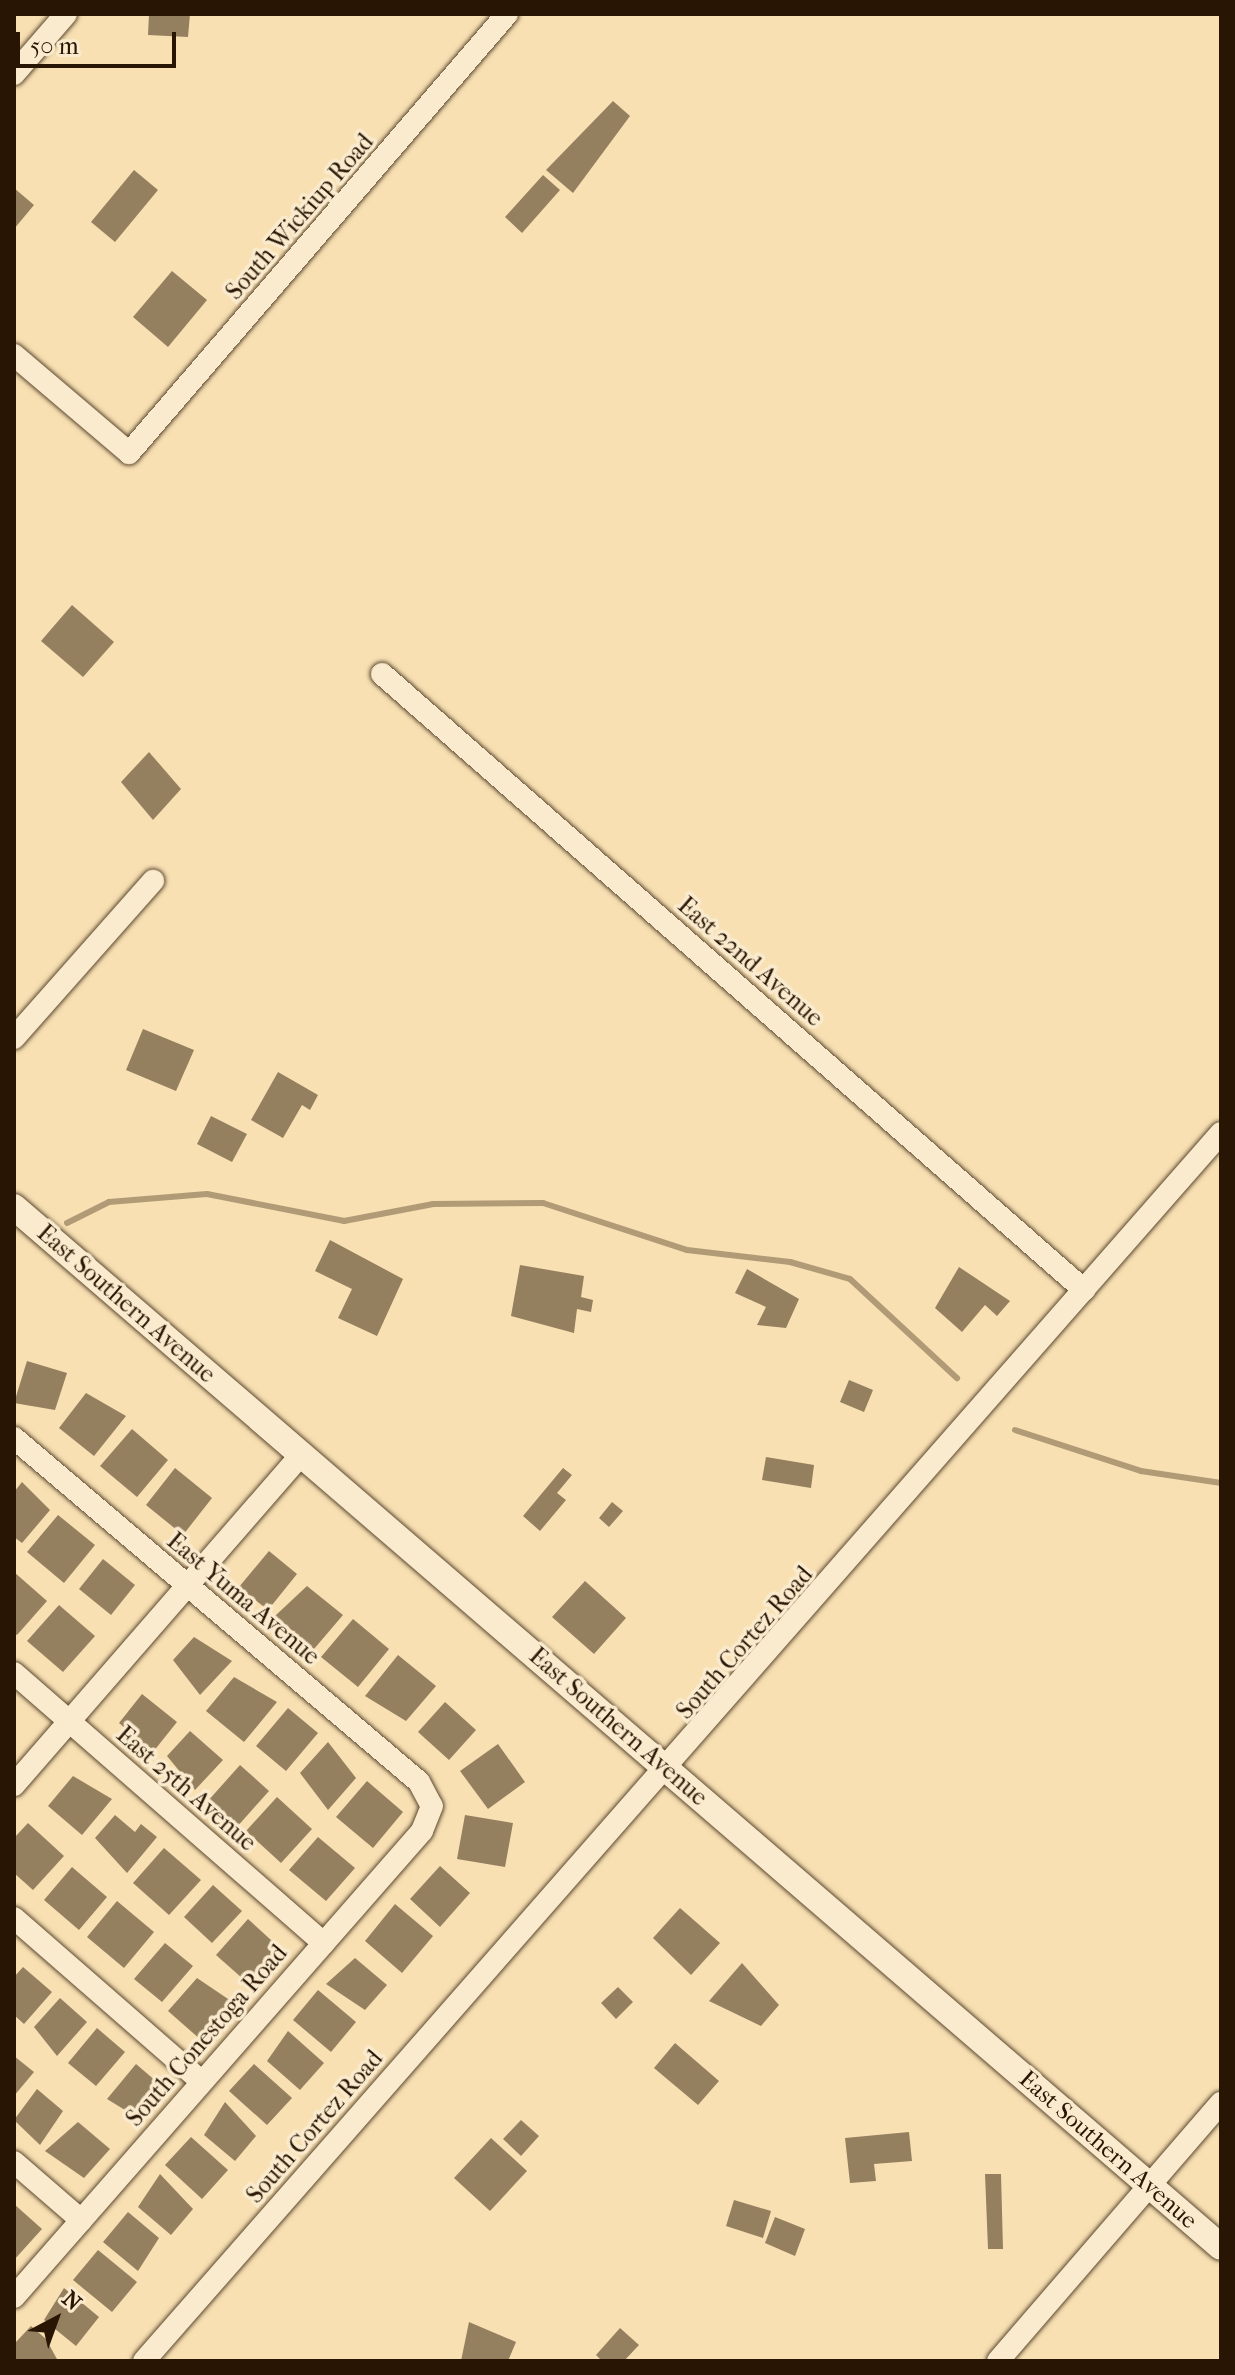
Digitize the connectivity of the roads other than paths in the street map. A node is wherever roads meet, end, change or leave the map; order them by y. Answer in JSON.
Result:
{"nodes":[{"id":1,"x":66,"y":14,"type":"edge"},
{"id":2,"x":507,"y":14,"type":"edge"},
{"id":3,"x":14,"y":74,"type":"edge"},
{"id":4,"x":14,"y":355,"type":"edge"},
{"id":5,"x":382,"y":674,"type":"dead end"},
{"id":6,"x":153,"y":881,"type":"dead end"},
{"id":7,"x":14,"y":1038,"type":"edge"},
{"id":8,"x":1221,"y":1133,"type":"edge"},
{"id":9,"x":14,"y":1207,"type":"edge"},
{"id":10,"x":1084,"y":1290,"type":"junction"},
{"id":11,"x":14,"y":1438,"type":"edge"},
{"id":12,"x":301,"y":1455,"type":"junction"},
{"id":13,"x":188,"y":1586,"type":"junction"},
{"id":14,"x":14,"y":1673,"type":"edge"},
{"id":15,"x":70,"y":1722,"type":"junction"},
{"id":16,"x":667,"y":1769,"type":"junction"},
{"id":17,"x":14,"y":1785,"type":"edge"},
{"id":18,"x":432,"y":1806,"type":"joint"},
{"id":19,"x":14,"y":1918,"type":"edge"},
{"id":20,"x":324,"y":1943,"type":"junction"},
{"id":21,"x":201,"y":2081,"type":"junction"},
{"id":22,"x":1221,"y":2103,"type":"edge"},
{"id":23,"x":14,"y":2162,"type":"edge"},
{"id":24,"x":1150,"y":2186,"type":"junction"},
{"id":25,"x":81,"y":2220,"type":"junction"},
{"id":26,"x":1221,"y":2247,"type":"edge"},
{"id":27,"x":14,"y":2297,"type":"edge"},
{"id":28,"x":144,"y":2361,"type":"edge"},
{"id":29,"x":998,"y":2361,"type":"edge"}],
"edges":[{"from":1,"to":3,"type":"street"},
{"from":2,"to":4,"type":"street","name":"South Wickiup Road"},
{"from":5,"to":10,"type":"street","name":"East 22nd Avenue"},
{"from":6,"to":7,"type":"street"},
{"from":8,"to":10,"type":"street","name":"South Cortez Road"},
{"from":9,"to":12,"type":"street","name":"East Southern Avenue"},
{"from":10,"to":16,"type":"street","name":"South Cortez Road"},
{"from":11,"to":13,"type":"street","name":"East Yuma Avenue"},
{"from":12,"to":13,"type":"street"},
{"from":12,"to":16,"type":"street","name":"East Southern Avenue"},
{"from":13,"to":15,"type":"street"},
{"from":13,"to":18,"type":"street","name":"East Yuma Avenue"},
{"from":14,"to":15,"type":"street","name":"East 25th Avenue"},
{"from":15,"to":17,"type":"street"},
{"from":15,"to":20,"type":"street","name":"East 25th Avenue"},
{"from":16,"to":24,"type":"street","name":"East Southern Avenue"},
{"from":16,"to":28,"type":"street","name":"South Cortez Road"},
{"from":18,"to":20,"type":"street","name":"South Conestoga Road"},
{"from":19,"to":21,"type":"street"},
{"from":20,"to":21,"type":"street","name":"South Conestoga Road"},
{"from":21,"to":25,"type":"street","name":"South Conestoga Road"},
{"from":22,"to":24,"type":"street"},
{"from":23,"to":25,"type":"street"},
{"from":24,"to":26,"type":"street","name":"East Southern Avenue"},
{"from":24,"to":29,"type":"street"},
{"from":25,"to":27,"type":"street","name":"South Conestoga Road"}]}
